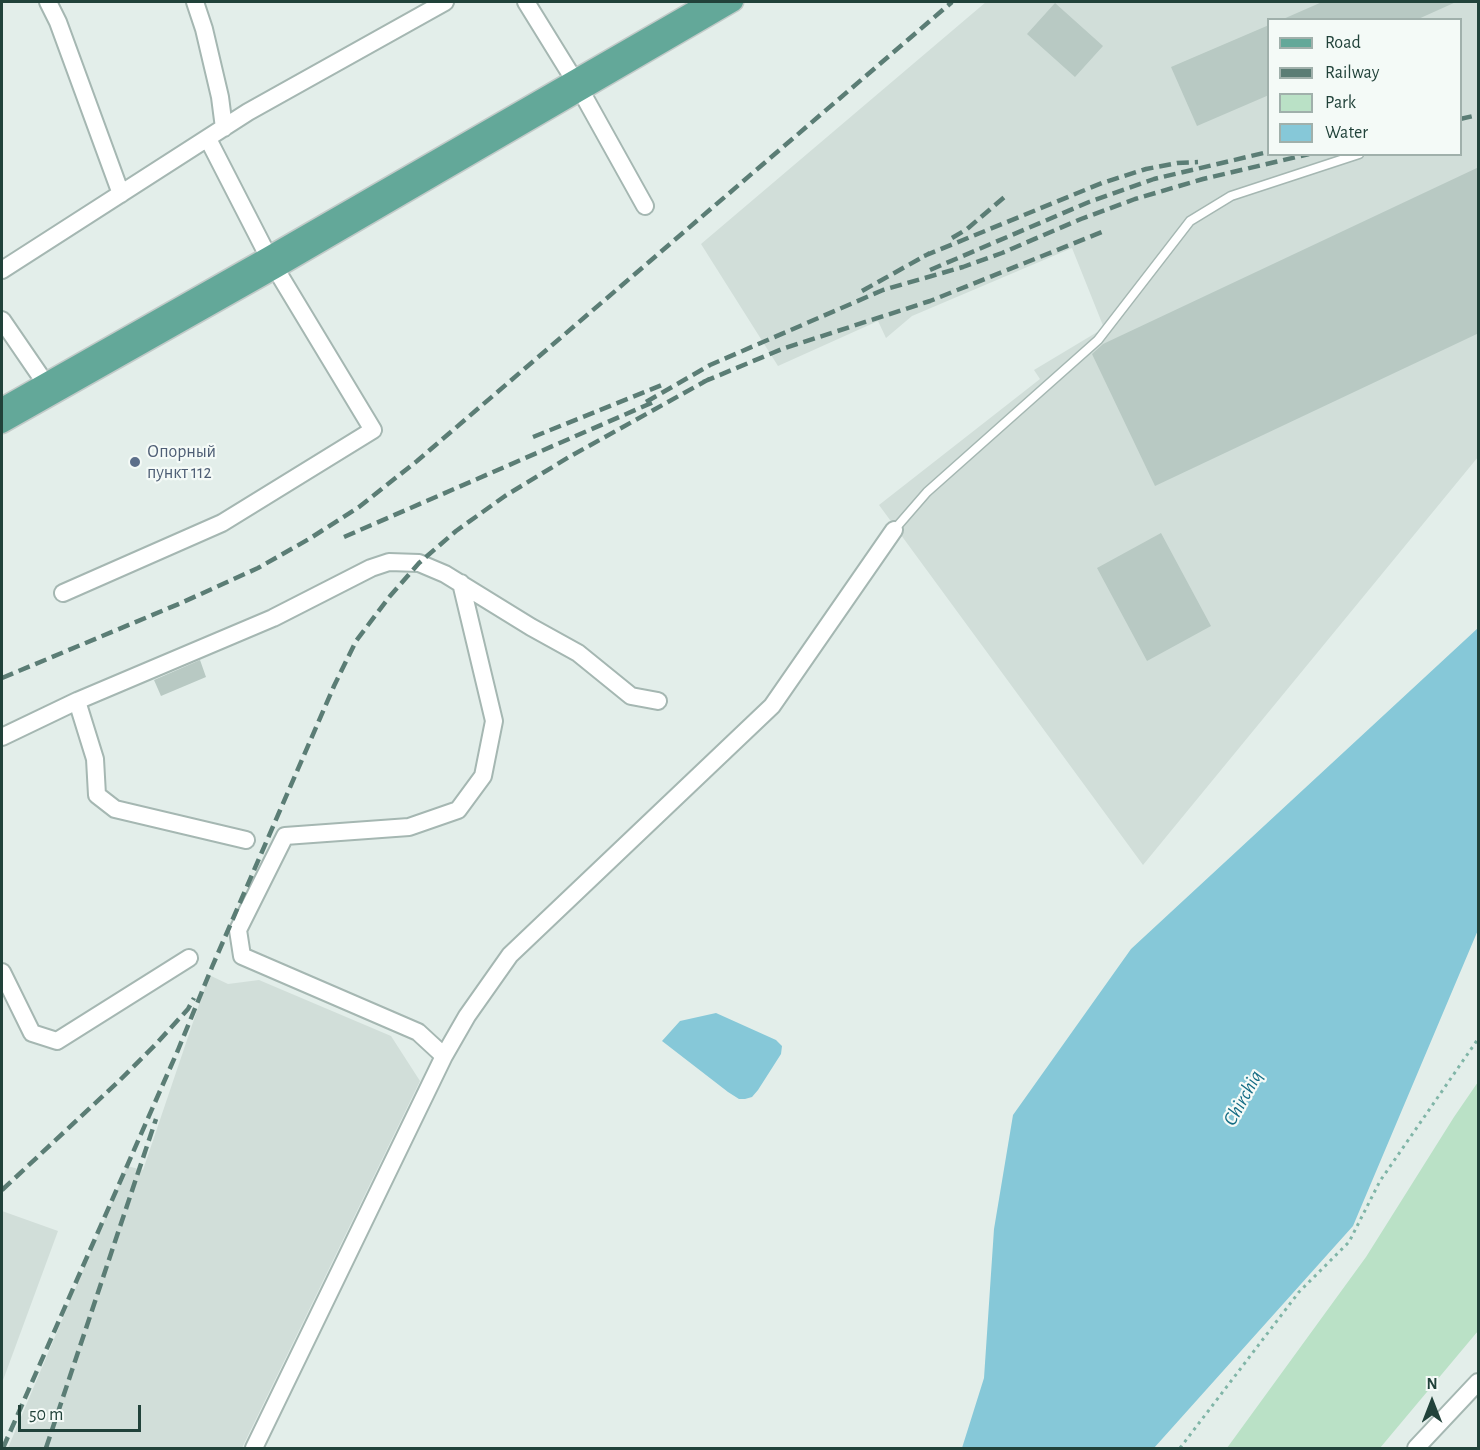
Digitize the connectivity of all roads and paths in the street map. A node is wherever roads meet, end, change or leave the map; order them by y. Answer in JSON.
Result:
{"nodes":[{"id":1,"x":48,"y":2,"type":"edge"},
{"id":2,"x":195,"y":2,"type":"edge"},
{"id":3,"x":445,"y":2,"type":"edge"},
{"id":4,"x":526,"y":2,"type":"edge"},
{"id":5,"x":708,"y":2,"type":"edge"},
{"id":6,"x":734,"y":2,"type":"edge"},
{"id":7,"x":577,"y":85,"type":"junction"},
{"id":8,"x":224,"y":128,"type":"junction"},
{"id":9,"x":208,"y":139,"type":"junction"},
{"id":10,"x":1353,"y":156,"type":"edge"},
{"id":11,"x":121,"y":194,"type":"junction"},
{"id":12,"x":645,"y":206,"type":"dead end"},
{"id":13,"x":272,"y":263,"type":"junction"},
{"id":14,"x":2,"y":270,"type":"edge"},
{"id":15,"x":2,"y":320,"type":"edge"},
{"id":16,"x":49,"y":388,"type":"junction"},
{"id":17,"x":2,"y":407,"type":"edge"},
{"id":18,"x":2,"y":424,"type":"edge"},
{"id":19,"x":894,"y":530,"type":"joint"},
{"id":20,"x":461,"y":583,"type":"junction"},
{"id":21,"x":63,"y":593,"type":"dead end"},
{"id":22,"x":77,"y":701,"type":"junction"},
{"id":23,"x":658,"y":701,"type":"dead end"},
{"id":24,"x":2,"y":737,"type":"edge"},
{"id":25,"x":246,"y":840,"type":"dead end"},
{"id":26,"x":189,"y":958,"type":"dead end"},
{"id":27,"x":2,"y":972,"type":"edge"},
{"id":28,"x":1479,"y":1039,"type":"edge"},
{"id":29,"x":444,"y":1056,"type":"junction"},
{"id":30,"x":1479,"y":1382,"type":"edge"},
{"id":31,"x":254,"y":1449,"type":"edge"},
{"id":32,"x":1180,"y":1449,"type":"edge"},
{"id":33,"x":1416,"y":1449,"type":"edge"}],
"edges":[{"from":1,"to":11,"type":"street"},
{"from":2,"to":8,"type":"street"},
{"from":3,"to":8,"type":"street"},
{"from":4,"to":7,"type":"street"},
{"from":5,"to":7,"type":"main road"},
{"from":6,"to":7,"type":"main road"},
{"from":7,"to":12,"type":"street"},
{"from":7,"to":13,"type":"main road"},
{"from":8,"to":9,"type":"street"},
{"from":9,"to":11,"type":"street"},
{"from":9,"to":13,"type":"street"},
{"from":10,"to":19,"type":"lane"},
{"from":11,"to":14,"type":"street"},
{"from":13,"to":16,"type":"main road"},
{"from":13,"to":21,"type":"street"},
{"from":15,"to":16,"type":"street"},
{"from":16,"to":17,"type":"main road"},
{"from":16,"to":18,"type":"main road"},
{"from":19,"to":29,"type":"street"},
{"from":20,"to":22,"type":"street"},
{"from":20,"to":23,"type":"street"},
{"from":20,"to":29,"type":"street"},
{"from":22,"to":24,"type":"street"},
{"from":22,"to":25,"type":"street"},
{"from":26,"to":27,"type":"street"},
{"from":28,"to":32,"type":"path"},
{"from":29,"to":31,"type":"street"},
{"from":30,"to":33,"type":"street"}]}
